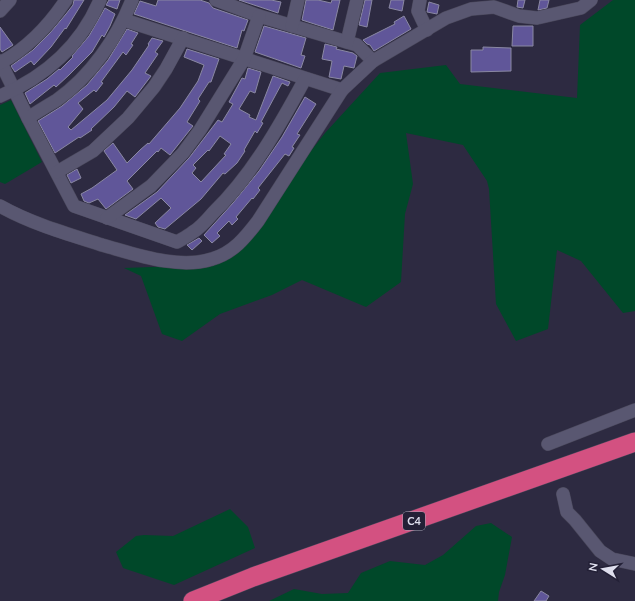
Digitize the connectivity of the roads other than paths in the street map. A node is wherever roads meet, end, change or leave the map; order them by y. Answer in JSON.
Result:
{"nodes":[{"id":1,"x":10,"y":0,"type":"edge"},
{"id":2,"x":66,"y":0,"type":"edge"},
{"id":3,"x":100,"y":0,"type":"edge"},
{"id":4,"x":132,"y":0,"type":"edge"},
{"id":5,"x":216,"y":0,"type":"edge"},
{"id":6,"x":298,"y":0,"type":"edge"},
{"id":7,"x":357,"y":0,"type":"edge"},
{"id":8,"x":420,"y":0,"type":"edge"},
{"id":9,"x":591,"y":0,"type":"edge"},
{"id":10,"x":239,"y":4,"type":"edge"},
{"id":11,"x":0,"y":11,"type":"edge"},
{"id":12,"x":260,"y":16,"type":"junction"},
{"id":13,"x":124,"y":20,"type":"junction"},
{"id":14,"x":292,"y":26,"type":"junction"},
{"id":15,"x":427,"y":30,"type":"junction"},
{"id":16,"x":183,"y":38,"type":"junction"},
{"id":17,"x":347,"y":42,"type":"junction"},
{"id":18,"x":244,"y":59,"type":"junction"},
{"id":19,"x":0,"y":62,"type":"edge"},
{"id":20,"x":373,"y":62,"type":"junction"},
{"id":21,"x":305,"y":79,"type":"junction"},
{"id":22,"x":14,"y":90,"type":"junction"},
{"id":23,"x":342,"y":90,"type":"junction"},
{"id":24,"x":0,"y":96,"type":"edge"},
{"id":25,"x":28,"y":118,"type":"junction"},
{"id":26,"x":58,"y":172,"type":"junction"},
{"id":27,"x":0,"y":206,"type":"edge"},
{"id":28,"x":107,"y":218,"type":"junction"},
{"id":29,"x":635,"y":410,"type":"edge"},
{"id":30,"x":635,"y":442,"type":"edge"},
{"id":31,"x":548,"y":444,"type":"dead end"},
{"id":32,"x":563,"y":494,"type":"dead end"},
{"id":33,"x":635,"y":564,"type":"edge"},
{"id":34,"x":193,"y":601,"type":"edge"}],
"edges":[{"from":1,"to":11,"type":"street"},
{"from":2,"to":19,"type":"street"},
{"from":3,"to":22,"type":"street"},
{"from":4,"to":13,"type":"street"},
{"from":5,"to":10,"type":"street"},
{"from":6,"to":14,"type":"street"},
{"from":7,"to":17,"type":"street"},
{"from":8,"to":15,"type":"street"},
{"from":9,"to":15,"type":"street"},
{"from":10,"to":12,"type":"street"},
{"from":12,"to":14,"type":"street"},
{"from":12,"to":18,"type":"street"},
{"from":13,"to":16,"type":"street"},
{"from":13,"to":25,"type":"street"},
{"from":14,"to":17,"type":"street"},
{"from":15,"to":20,"type":"street"},
{"from":16,"to":18,"type":"street"},
{"from":16,"to":26,"type":"street"},
{"from":17,"to":20,"type":"street"},
{"from":18,"to":21,"type":"street"},
{"from":18,"to":28,"type":"street"},
{"from":19,"to":22,"type":"street"},
{"from":20,"to":23,"type":"street"},
{"from":21,"to":23,"type":"street"},
{"from":21,"to":28,"type":"street"},
{"from":22,"to":24,"type":"street"},
{"from":22,"to":25,"type":"street"},
{"from":23,"to":27,"type":"street"},
{"from":25,"to":26,"type":"street"},
{"from":26,"to":28,"type":"street"},
{"from":29,"to":31,"type":"street"},
{"from":30,"to":34,"type":"highway","number":"C4"},
{"from":32,"to":33,"type":"street"}]}
